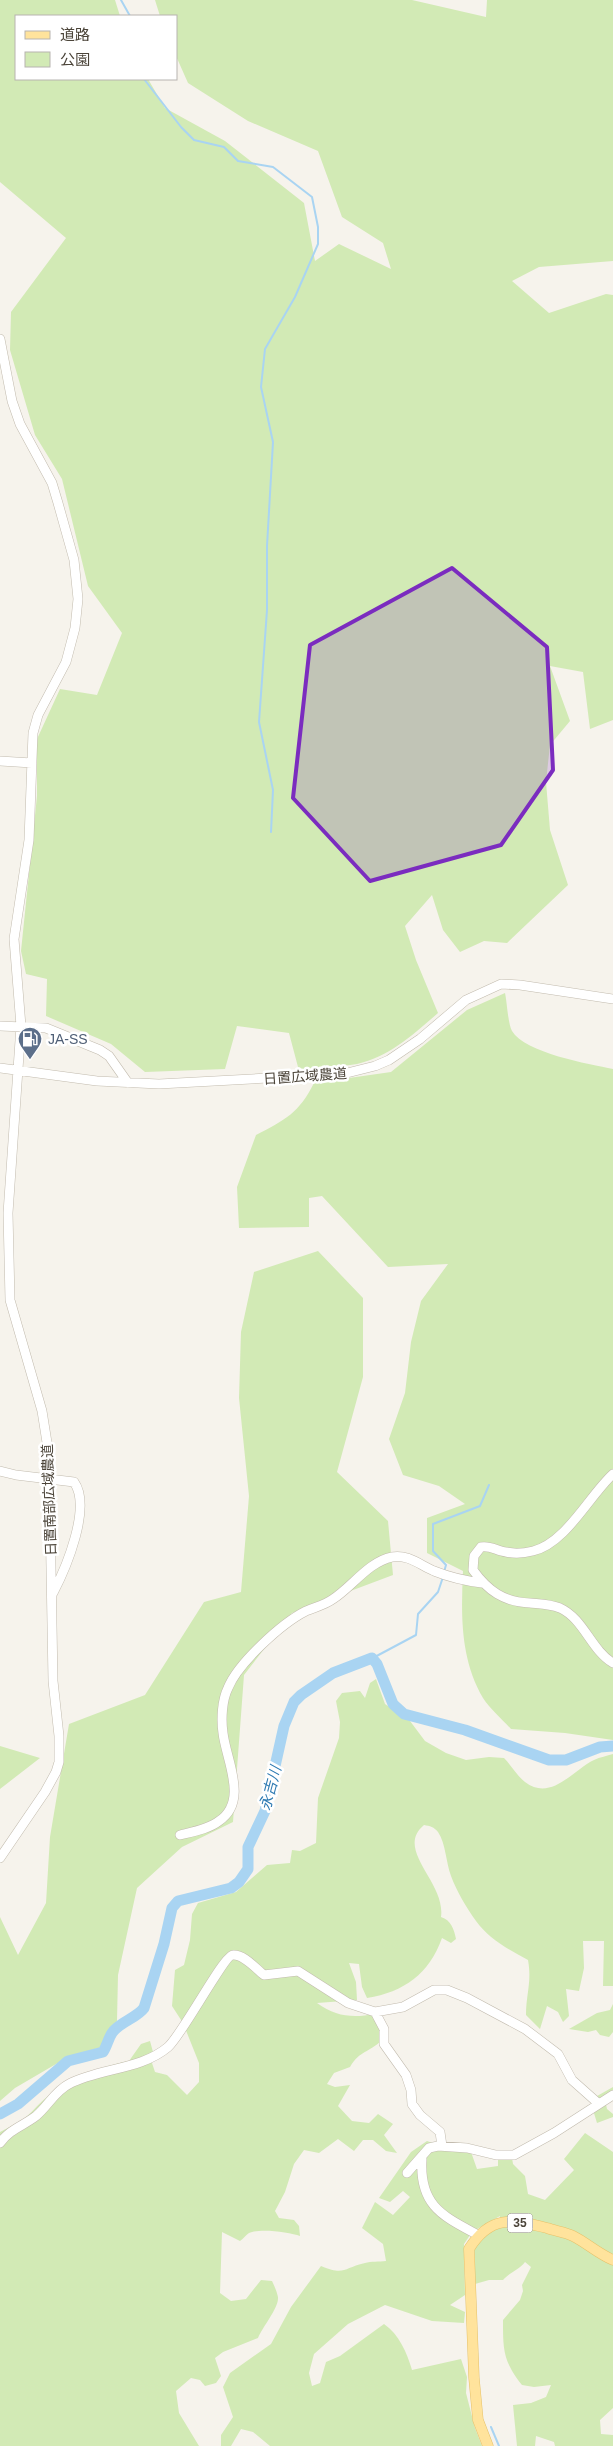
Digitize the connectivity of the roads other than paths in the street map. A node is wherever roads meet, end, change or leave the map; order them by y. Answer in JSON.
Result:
{"nodes":[{"id":1,"x":0,"y":339,"type":"edge"},
{"id":2,"x":0,"y":762,"type":"edge"},
{"id":3,"x":32,"y":763,"type":"junction"},
{"id":4,"x":613,"y":999,"type":"edge"},
{"id":5,"x":0,"y":1026,"type":"edge"},
{"id":6,"x":20,"y":1026,"type":"junction"},
{"id":7,"x":0,"y":1068,"type":"edge"},
{"id":8,"x":17,"y":1070,"type":"junction"},
{"id":9,"x":128,"y":1083,"type":"junction"},
{"id":10,"x":10,"y":1300,"type":"junction"},
{"id":11,"x":0,"y":1303,"type":"edge"},
{"id":12,"x":0,"y":1471,"type":"edge"},
{"id":13,"x":613,"y":1474,"type":"edge"},
{"id":14,"x":49,"y":1479,"type":"junction"},
{"id":15,"x":482,"y":1582,"type":"junction"},
{"id":16,"x":52,"y":1595,"type":"junction"},
{"id":17,"x":613,"y":1663,"type":"edge"},
{"id":18,"x":180,"y":1835,"type":"dead end"},
{"id":19,"x":0,"y":1858,"type":"edge"},
{"id":20,"x":375,"y":2012,"type":"junction"},
{"id":21,"x":613,"y":2095,"type":"edge"},
{"id":22,"x":599,"y":2104,"type":"junction"},
{"id":23,"x":0,"y":2143,"type":"edge"},
{"id":24,"x":442,"y":2146,"type":"junction"},
{"id":25,"x":422,"y":2159,"type":"junction"},
{"id":26,"x":407,"y":2173,"type":"dead end"},
{"id":27,"x":478,"y":2235,"type":"junction"},
{"id":28,"x":613,"y":2260,"type":"edge"},
{"id":29,"x":488,"y":2446,"type":"edge"}],
"edges":[{"from":1,"to":3,"type":"street","name":"日置南部広域農道"},
{"from":2,"to":3,"type":"street"},
{"from":3,"to":6,"type":"street","name":"日置南部広域農道"},
{"from":4,"to":9,"type":"street","name":"日置広域農道"},
{"from":5,"to":6,"type":"street"},
{"from":6,"to":8,"type":"street","name":"日置南部広域農道"},
{"from":6,"to":9,"type":"street"},
{"from":7,"to":8,"type":"street","name":"日置広域農道"},
{"from":8,"to":9,"type":"street","name":"日置広域農道"},
{"from":8,"to":10,"type":"street","name":"日置南部広域農道"},
{"from":10,"to":11,"type":"street"},
{"from":10,"to":14,"type":"street","name":"日置南部広域農道"},
{"from":12,"to":14,"type":"street"},
{"from":13,"to":15,"type":"street"},
{"from":14,"to":16,"type":"street","name":"日置南部広域農道"},
{"from":14,"to":16,"type":"street"},
{"from":15,"to":17,"type":"street"},
{"from":15,"to":18,"type":"street"},
{"from":16,"to":19,"type":"street","name":"日置南部広域農道"},
{"from":20,"to":22,"type":"street"},
{"from":20,"to":23,"type":"street"},
{"from":20,"to":24,"type":"street"},
{"from":21,"to":22,"type":"street"},
{"from":22,"to":24,"type":"street"},
{"from":24,"to":25,"type":"street"},
{"from":25,"to":26,"type":"street"},
{"from":25,"to":27,"type":"street"},
{"from":27,"to":28,"type":"main road","number":"35"},
{"from":27,"to":29,"type":"main road"}]}
